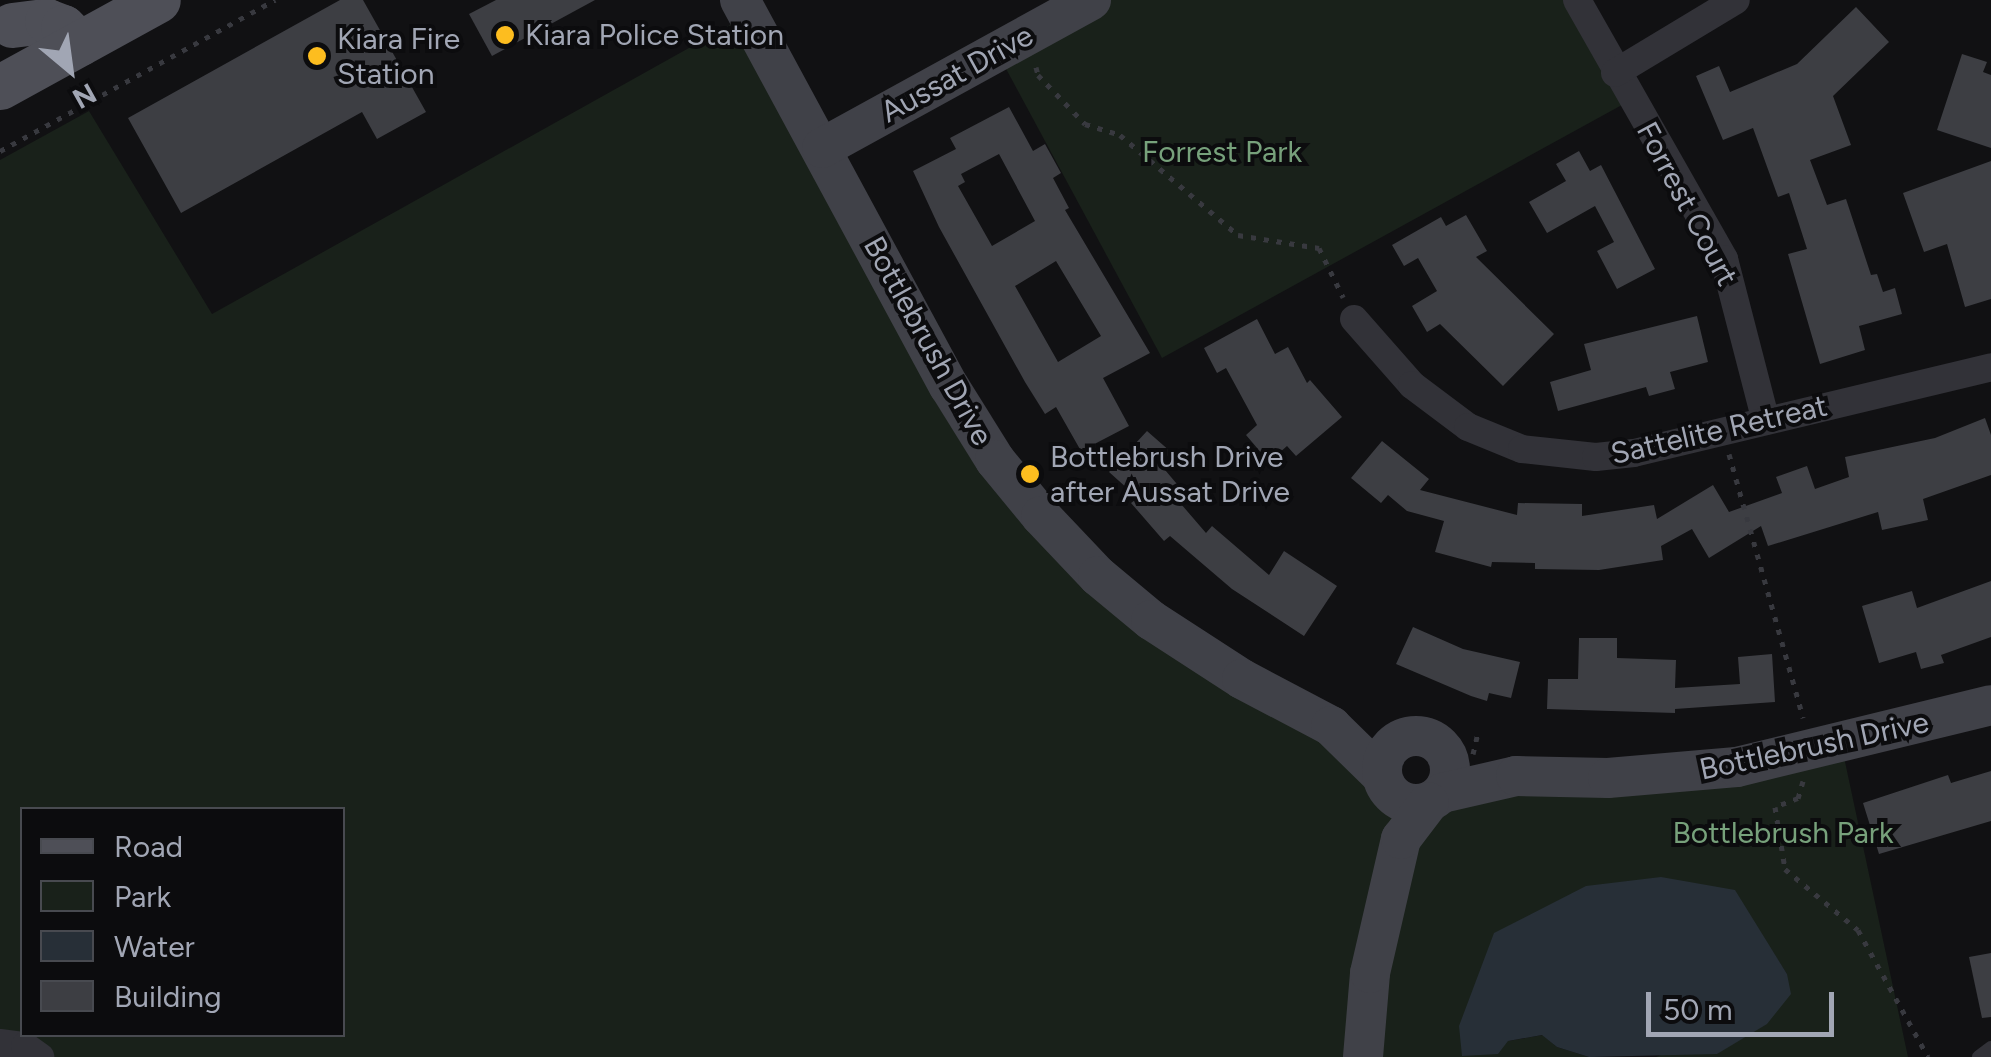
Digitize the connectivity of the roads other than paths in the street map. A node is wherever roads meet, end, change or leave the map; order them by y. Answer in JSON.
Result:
{"nodes":[{"id":1,"x":58,"y":0,"type":"edge"},
{"id":2,"x":158,"y":0,"type":"edge"},
{"id":3,"x":740,"y":0,"type":"edge"},
{"id":4,"x":1091,"y":0,"type":"edge"},
{"id":5,"x":1577,"y":0,"type":"edge"},
{"id":6,"x":1736,"y":0,"type":"edge"},
{"id":7,"x":6,"y":28,"type":"edge"},
{"id":8,"x":79,"y":43,"type":"junction"},
{"id":9,"x":1615,"y":73,"type":"junction"},
{"id":10,"x":0,"y":87,"type":"edge"},
{"id":11,"x":822,"y":148,"type":"junction"},
{"id":12,"x":1354,"y":319,"type":"road end"},
{"id":13,"x":1991,"y":367,"type":"edge"},
{"id":14,"x":1766,"y":420,"type":"junction"},
{"id":15,"x":1991,"y":706,"type":"edge"},
{"id":16,"x":1331,"y":726,"type":"junction"},
{"id":17,"x":1407,"y":737,"type":"junction"},
{"id":18,"x":1445,"y":752,"type":"junction"},
{"id":19,"x":1516,"y":776,"type":"junction"},
{"id":20,"x":1411,"y":791,"type":"junction"},
{"id":21,"x":0,"y":1043,"type":"edge"},
{"id":22,"x":1991,"y":1048,"type":"edge"},
{"id":23,"x":40,"y":1057,"type":"edge"},
{"id":24,"x":1363,"y":1057,"type":"edge"},
{"id":25,"x":1979,"y":1057,"type":"edge"}],
"edges":[{"from":1,"to":7,"type":"main road"},
{"from":2,"to":8,"type":"main road"},
{"from":3,"to":11,"type":"street","name":"Bottlebrush Drive"},
{"from":4,"to":11,"type":"street","name":"Aussat Drive"},
{"from":5,"to":9,"type":"street","name":"Forrest Court"},
{"from":6,"to":9,"type":"street"},
{"from":7,"to":8,"type":"main road"},
{"from":8,"to":10,"type":"main road"},
{"from":9,"to":14,"type":"street","name":"Forrest Court"},
{"from":11,"to":16,"type":"street","name":"Bottlebrush Drive"},
{"from":12,"to":14,"type":"street","name":"Sattelite Retreat"},
{"from":13,"to":14,"type":"street","name":"Sattelite Retreat"},
{"from":15,"to":19,"type":"street","name":"Bottlebrush Drive"},
{"from":16,"to":17,"type":"street","name":"Bottlebrush Drive"},
{"from":16,"to":20,"type":"street","name":"Bottlebrush Drive"},
{"from":17,"to":18,"type":"street","name":"Bottlebrush Drive"},
{"from":17,"to":20,"type":"street"},
{"from":18,"to":19,"type":"street","name":"Bottlebrush Drive"},
{"from":18,"to":20,"type":"street"},
{"from":19,"to":20,"type":"street","name":"Bottlebrush Drive"},
{"from":20,"to":24,"type":"street"},
{"from":21,"to":23,"type":"street"},
{"from":22,"to":25,"type":"lane"}]}
